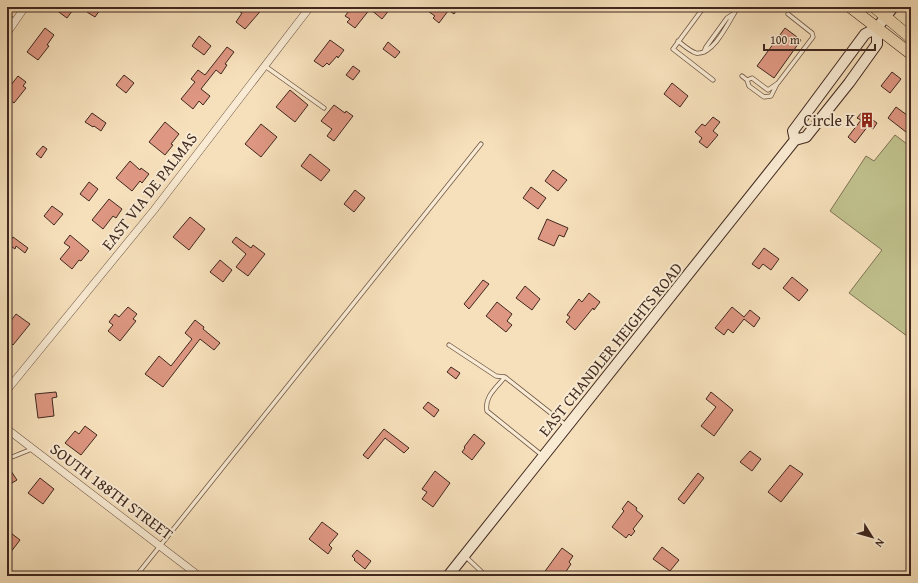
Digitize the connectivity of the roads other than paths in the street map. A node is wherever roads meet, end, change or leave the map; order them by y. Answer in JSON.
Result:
{"nodes":[{"id":1,"x":25,"y":7,"type":"edge"},
{"id":2,"x":310,"y":7,"type":"edge"},
{"id":3,"x":704,"y":7,"type":"edge"},
{"id":4,"x":738,"y":7,"type":"edge"},
{"id":5,"x":850,"y":7,"type":"edge"},
{"id":6,"x":874,"y":7,"type":"edge"},
{"id":7,"x":893,"y":7,"type":"edge"},
{"id":8,"x":788,"y":14,"type":"dead end"},
{"id":9,"x":7,"y":16,"type":"edge"},
{"id":10,"x":885,"y":18,"type":"junction"},
{"id":11,"x":15,"y":22,"type":"junction"},
{"id":12,"x":877,"y":28,"type":"junction"},
{"id":13,"x":7,"y":33,"type":"edge"},
{"id":14,"x":911,"y":38,"type":"edge"},
{"id":15,"x":678,"y":41,"type":"junction"},
{"id":16,"x":911,"y":54,"type":"edge"},
{"id":17,"x":265,"y":66,"type":"junction"},
{"id":18,"x":742,"y":76,"type":"dead end"},
{"id":19,"x":713,"y":80,"type":"dead end"},
{"id":20,"x":747,"y":80,"type":"junction"},
{"id":21,"x":778,"y":83,"type":"junction"},
{"id":22,"x":324,"y":108,"type":"dead end"},
{"id":23,"x":795,"y":140,"type":"junction"},
{"id":24,"x":481,"y":144,"type":"dead end"},
{"id":25,"x":449,"y":345,"type":"dead end"},
{"id":26,"x":504,"y":377,"type":"junction"},
{"id":27,"x":7,"y":390,"type":"edge"},
{"id":28,"x":567,"y":426,"type":"junction"},
{"id":29,"x":7,"y":429,"type":"edge"},
{"id":30,"x":32,"y":448,"type":"junction"},
{"id":31,"x":544,"y":457,"type":"junction"},
{"id":32,"x":7,"y":460,"type":"edge"},
{"id":33,"x":160,"y":546,"type":"junction"},
{"id":34,"x":464,"y":556,"type":"junction"},
{"id":35,"x":136,"y":576,"type":"edge"},
{"id":36,"x":199,"y":576,"type":"edge"},
{"id":37,"x":448,"y":576,"type":"edge"},
{"id":38,"x":486,"y":576,"type":"edge"}],
"edges":[{"from":1,"to":11,"type":"street"},
{"from":2,"to":17,"type":"street","name":"EAST VIA DE PALMAS"},
{"from":3,"to":15,"type":"lane"},
{"from":4,"to":15,"type":"lane"},
{"from":5,"to":12,"type":"main road"},
{"from":6,"to":10,"type":"main road"},
{"from":7,"to":10,"type":"main road","name":"EAST CHANDLER HEIGHTS ROAD"},
{"from":8,"to":21,"type":"lane"},
{"from":9,"to":11,"type":"lane"},
{"from":10,"to":12,"type":"main road","name":"EAST CHANDLER HEIGHTS ROAD"},
{"from":10,"to":14,"type":"main road"},
{"from":11,"to":13,"type":"street"},
{"from":12,"to":16,"type":"main road"},
{"from":12,"to":23,"type":"main road","name":"EAST CHANDLER HEIGHTS ROAD"},
{"from":12,"to":23,"type":"main road","name":"EAST CHANDLER HEIGHTS ROAD"},
{"from":15,"to":19,"type":"lane"},
{"from":17,"to":22,"type":"lane"},
{"from":17,"to":27,"type":"street","name":"EAST VIA DE PALMAS"},
{"from":18,"to":20,"type":"lane"},
{"from":20,"to":21,"type":"lane"},
{"from":20,"to":21,"type":"lane"},
{"from":23,"to":28,"type":"main road","name":"EAST CHANDLER HEIGHTS ROAD"},
{"from":24,"to":33,"type":"lane"},
{"from":25,"to":26,"type":"lane"},
{"from":26,"to":28,"type":"lane"},
{"from":26,"to":31,"type":"lane"},
{"from":28,"to":31,"type":"main road","name":"EAST CHANDLER HEIGHTS ROAD"},
{"from":29,"to":30,"type":"street","name":"SOUTH 188TH STREET"},
{"from":30,"to":32,"type":"lane"},
{"from":30,"to":33,"type":"street","name":"SOUTH 188TH STREET"},
{"from":31,"to":34,"type":"main road","name":"EAST CHANDLER HEIGHTS ROAD"},
{"from":33,"to":35,"type":"lane"},
{"from":33,"to":36,"type":"street","name":"SOUTH 188TH STREET"},
{"from":34,"to":37,"type":"main road","name":"EAST CHANDLER HEIGHTS ROAD"},
{"from":34,"to":38,"type":"lane"}]}
